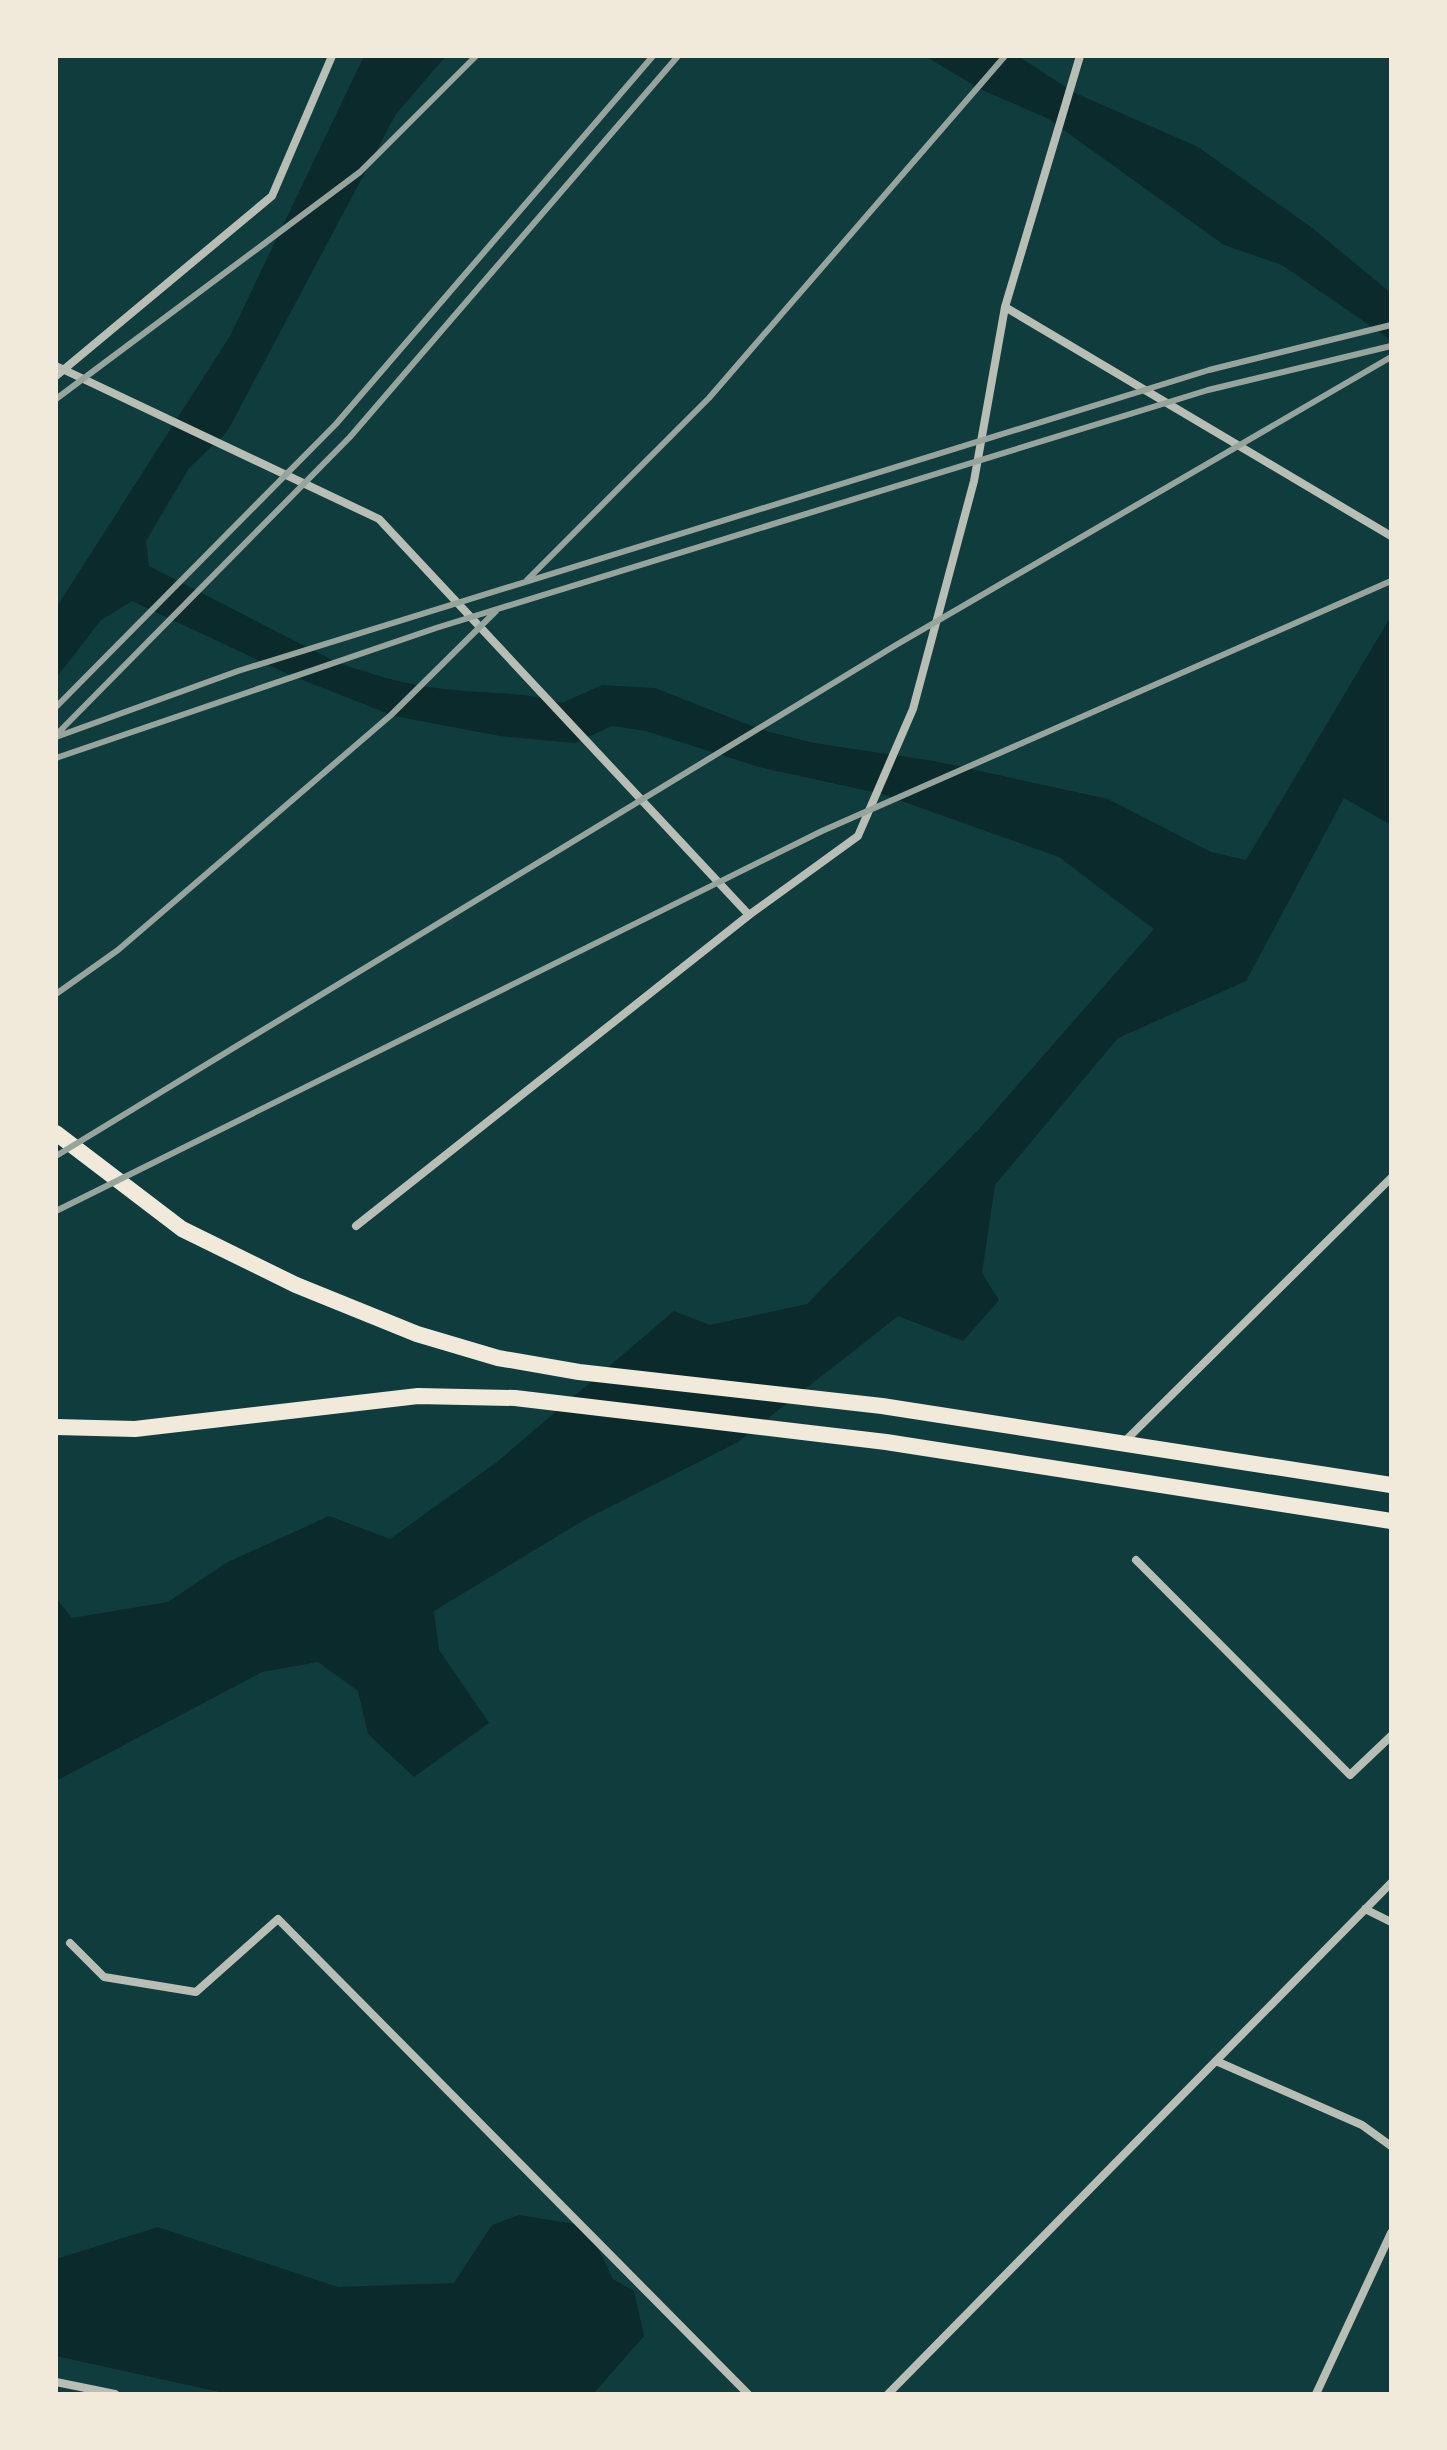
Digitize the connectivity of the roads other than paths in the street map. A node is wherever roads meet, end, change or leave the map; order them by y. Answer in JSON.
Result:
{"nodes":[{"id":1,"x":332,"y":56,"type":"edge"},
{"id":2,"x":1080,"y":56,"type":"edge"},
{"id":3,"x":1005,"y":307,"type":"junction"},
{"id":4,"x":61,"y":368,"type":"edge"},
{"id":5,"x":56,"y":376,"type":"edge"},
{"id":6,"x":1391,"y":536,"type":"edge"},
{"id":7,"x":749,"y":915,"type":"junction"},
{"id":8,"x":56,"y":1133,"type":"edge"},
{"id":9,"x":1391,"y":1178,"type":"edge"},
{"id":10,"x":356,"y":1226,"type":"dead end"},
{"id":11,"x":56,"y":1427,"type":"edge"},
{"id":12,"x":1123,"y":1443,"type":"junction"},
{"id":13,"x":1391,"y":1485,"type":"edge"},
{"id":14,"x":1391,"y":1521,"type":"edge"},
{"id":15,"x":1136,"y":1560,"type":"dead end"},
{"id":16,"x":1391,"y":1736,"type":"edge"},
{"id":17,"x":1391,"y":1883,"type":"edge"},
{"id":18,"x":1365,"y":1909,"type":"junction"},
{"id":19,"x":1391,"y":1922,"type":"edge"},
{"id":20,"x":70,"y":1943,"type":"dead end"},
{"id":21,"x":1216,"y":2061,"type":"junction"},
{"id":22,"x":1391,"y":2146,"type":"edge"},
{"id":23,"x":1391,"y":2233,"type":"edge"},
{"id":24,"x":56,"y":2382,"type":"edge"},
{"id":25,"x":115,"y":2394,"type":"edge"},
{"id":26,"x":748,"y":2394,"type":"edge"},
{"id":27,"x":888,"y":2394,"type":"edge"},
{"id":28,"x":1316,"y":2394,"type":"edge"}],
"edges":[{"from":1,"to":4,"type":"street"},
{"from":2,"to":3,"type":"street"},
{"from":3,"to":6,"type":"street"},
{"from":3,"to":7,"type":"street"},
{"from":4,"to":5,"type":"street"},
{"from":4,"to":7,"type":"street"},
{"from":7,"to":10,"type":"street"},
{"from":8,"to":12,"type":"main road"},
{"from":9,"to":12,"type":"street"},
{"from":11,"to":14,"type":"main road"},
{"from":12,"to":13,"type":"main road"},
{"from":15,"to":16,"type":"street"},
{"from":17,"to":18,"type":"street"},
{"from":18,"to":19,"type":"street"},
{"from":18,"to":21,"type":"street"},
{"from":20,"to":26,"type":"street"},
{"from":21,"to":22,"type":"street"},
{"from":21,"to":27,"type":"street"},
{"from":23,"to":28,"type":"street"},
{"from":24,"to":25,"type":"street"}]}
